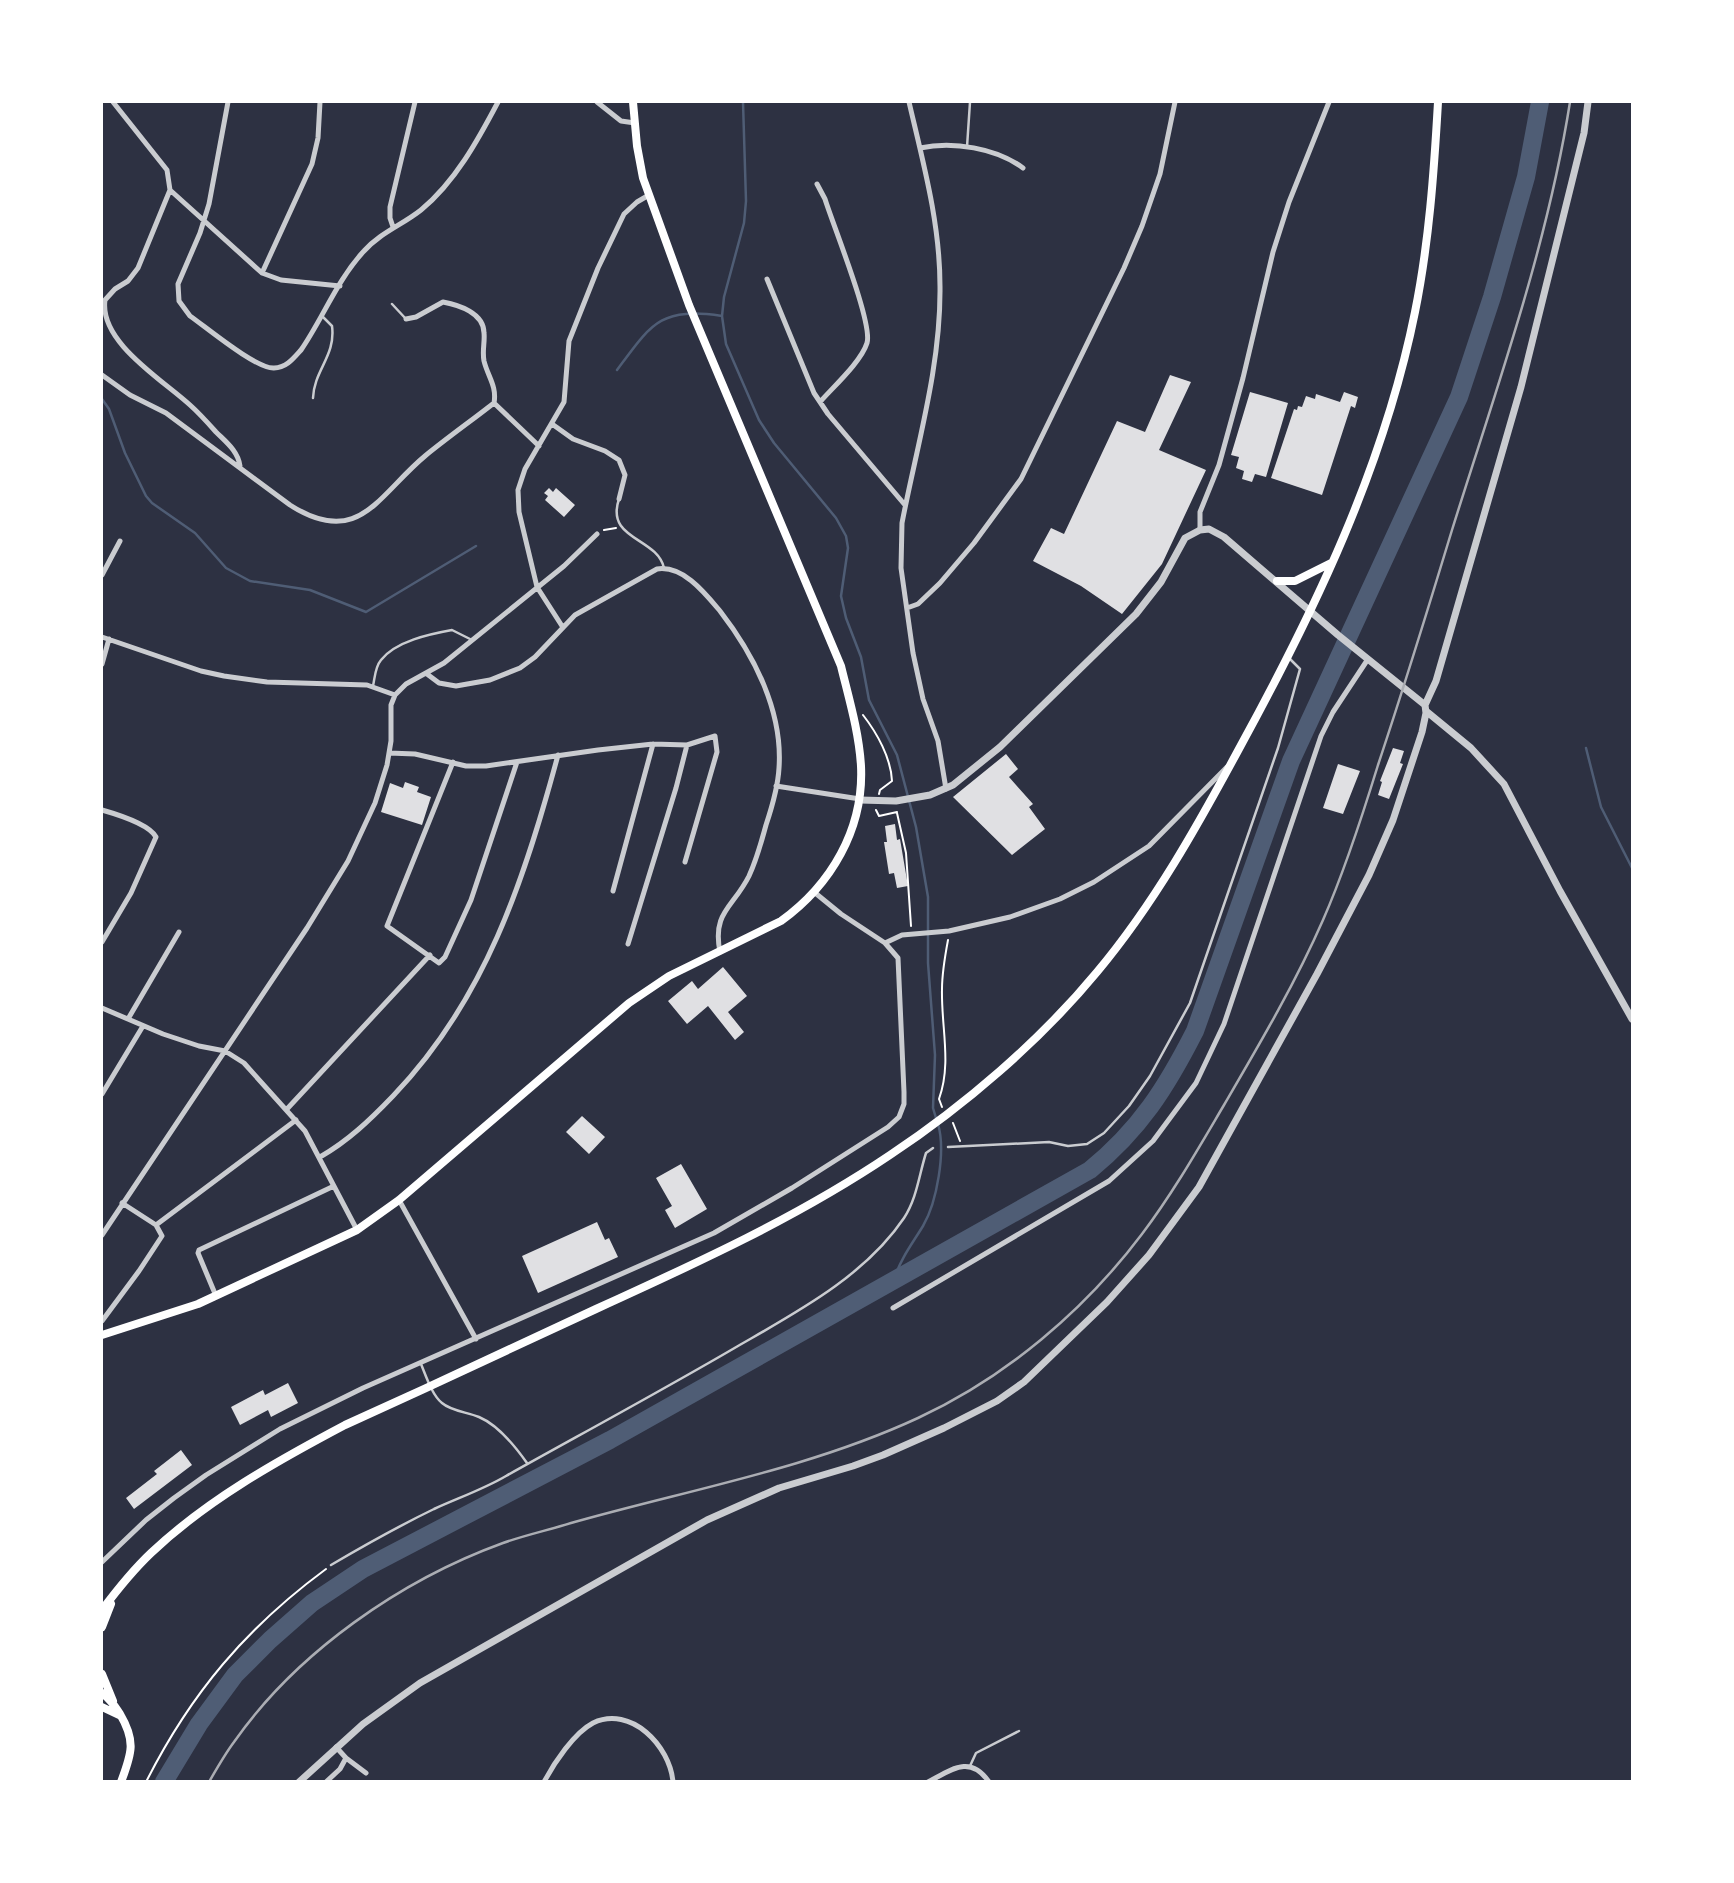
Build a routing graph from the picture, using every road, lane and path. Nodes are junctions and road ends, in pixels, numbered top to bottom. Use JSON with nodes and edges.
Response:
{"nodes":[{"id":1,"x":113,"y":102,"type":"edge"},
{"id":2,"x":228,"y":102,"type":"edge"},
{"id":3,"x":320,"y":102,"type":"edge"},
{"id":4,"x":415,"y":102,"type":"edge"},
{"id":5,"x":498,"y":102,"type":"edge"},
{"id":6,"x":597,"y":102,"type":"edge"},
{"id":7,"x":633,"y":102,"type":"edge"},
{"id":8,"x":909,"y":102,"type":"edge"},
{"id":9,"x":970,"y":102,"type":"edge"},
{"id":10,"x":1175,"y":102,"type":"edge"},
{"id":11,"x":1329,"y":102,"type":"edge"},
{"id":12,"x":1438,"y":102,"type":"edge"},
{"id":13,"x":1588,"y":102,"type":"edge"},
{"id":14,"x":635,"y":123,"type":"junction"},
{"id":15,"x":920,"y":148,"type":"junction"},
{"id":16,"x":967,"y":148,"type":"junction"},
{"id":17,"x":1023,"y":167,"type":"dead end"},
{"id":18,"x":817,"y":184,"type":"dead end"},
{"id":19,"x":170,"y":190,"type":"junction"},
{"id":20,"x":649,"y":195,"type":"junction"},
{"id":21,"x":205,"y":220,"type":"junction"},
{"id":22,"x":393,"y":228,"type":"junction"},
{"id":23,"x":262,"y":273,"type":"junction"},
{"id":24,"x":767,"y":279,"type":"dead end"},
{"id":25,"x":340,"y":286,"type":"junction"},
{"id":26,"x":392,"y":304,"type":"dead end"},
{"id":27,"x":322,"y":316,"type":"junction"},
{"id":28,"x":406,"y":319,"type":"joint"},
{"id":29,"x":102,"y":375,"type":"edge"},
{"id":30,"x":313,"y":398,"type":"dead end"},
{"id":31,"x":820,"y":402,"type":"junction"},
{"id":32,"x":494,"y":403,"type":"junction"},
{"id":33,"x":552,"y":424,"type":"junction"},
{"id":34,"x":540,"y":446,"type":"junction"},
{"id":35,"x":240,"y":466,"type":"junction"},
{"id":36,"x":619,"y":499,"type":"joint"},
{"id":37,"x":905,"y":505,"type":"junction"},
{"id":38,"x":619,"y":526,"type":"junction"},
{"id":39,"x":1200,"y":530,"type":"junction"},
{"id":40,"x":597,"y":534,"type":"joint"},
{"id":41,"x":120,"y":541,"type":"dead end"},
{"id":42,"x":1331,"y":563,"type":"junction"},
{"id":43,"x":664,"y":568,"type":"junction"},
{"id":44,"x":102,"y":574,"type":"edge"},
{"id":45,"x":1277,"y":581,"type":"junction"},
{"id":46,"x":537,"y":587,"type":"junction"},
{"id":47,"x":907,"y":608,"type":"junction"},
{"id":48,"x":1311,"y":610,"type":"junction"},
{"id":49,"x":562,"y":626,"type":"junction"},
{"id":50,"x":102,"y":636,"type":"edge"},
{"id":51,"x":108,"y":639,"type":"junction"},
{"id":52,"x":472,"y":640,"type":"junction"},
{"id":53,"x":1288,"y":656,"type":"junction"},
{"id":54,"x":1368,"y":659,"type":"junction"},
{"id":55,"x":102,"y":664,"type":"edge"},
{"id":56,"x":427,"y":674,"type":"junction"},
{"id":57,"x":373,"y":686,"type":"junction"},
{"id":58,"x":395,"y":695,"type":"junction"},
{"id":59,"x":1425,"y":708,"type":"junction"},
{"id":60,"x":653,"y":744,"type":"junction"},
{"id":61,"x":687,"y":745,"type":"junction"},
{"id":62,"x":389,"y":753,"type":"junction"},
{"id":63,"x":558,"y":755,"type":"junction"},
{"id":64,"x":1233,"y":760,"type":"junction"},
{"id":65,"x":453,"y":762,"type":"junction"},
{"id":66,"x":517,"y":762,"type":"junction"},
{"id":67,"x":892,"y":781,"type":"dead end"},
{"id":68,"x":776,"y":786,"type":"junction"},
{"id":69,"x":946,"y":789,"type":"junction"},
{"id":70,"x":860,"y":800,"type":"junction"},
{"id":71,"x":877,"y":801,"type":"junction"},
{"id":72,"x":102,"y":810,"type":"edge"},
{"id":73,"x":685,"y":862,"type":"dead end"},
{"id":74,"x":613,"y":891,"type":"dead end"},
{"id":75,"x":814,"y":892,"type":"junction"},
{"id":76,"x":178,"y":932,"type":"dead end"},
{"id":77,"x":945,"y":932,"type":"junction"},
{"id":78,"x":912,"y":934,"type":"junction"},
{"id":79,"x":102,"y":942,"type":"edge"},
{"id":80,"x":885,"y":943,"type":"junction"},
{"id":81,"x":628,"y":944,"type":"dead end"},
{"id":82,"x":720,"y":952,"type":"junction"},
{"id":83,"x":430,"y":955,"type":"junction"},
{"id":84,"x":102,"y":1008,"type":"edge"},
{"id":85,"x":128,"y":1019,"type":"junction"},
{"id":86,"x":1633,"y":1019,"type":"edge"},
{"id":87,"x":143,"y":1026,"type":"junction"},
{"id":88,"x":225,"y":1051,"type":"junction"},
{"id":89,"x":102,"y":1094,"type":"edge"},
{"id":90,"x":287,"y":1109,"type":"junction"},
{"id":91,"x":944,"y":1110,"type":"dead end"},
{"id":92,"x":949,"y":1118,"type":"dead end"},
{"id":93,"x":296,"y":1120,"type":"junction"},
{"id":94,"x":961,"y":1145,"type":"junction"},
{"id":95,"x":948,"y":1147,"type":"dead end"},
{"id":96,"x":933,"y":1149,"type":"dead end"},
{"id":97,"x":320,"y":1157,"type":"junction"},
{"id":98,"x":334,"y":1186,"type":"junction"},
{"id":99,"x":399,"y":1200,"type":"junction"},
{"id":100,"x":122,"y":1203,"type":"junction"},
{"id":101,"x":156,"y":1225,"type":"junction"},
{"id":102,"x":357,"y":1230,"type":"junction"},
{"id":103,"x":102,"y":1235,"type":"edge"},
{"id":104,"x":216,"y":1296,"type":"junction"},
{"id":105,"x":893,"y":1308,"type":"dead end"},
{"id":106,"x":102,"y":1321,"type":"edge"},
{"id":107,"x":102,"y":1335,"type":"edge"},
{"id":108,"x":476,"y":1339,"type":"junction"},
{"id":109,"x":421,"y":1364,"type":"junction"},
{"id":110,"x":527,"y":1463,"type":"junction"},
{"id":111,"x":102,"y":1562,"type":"edge"},
{"id":112,"x":331,"y":1565,"type":"joint"},
{"id":113,"x":117,"y":1591,"type":"junction"},
{"id":114,"x":102,"y":1610,"type":"edge"},
{"id":115,"x":102,"y":1627,"type":"edge"},
{"id":116,"x":102,"y":1674,"type":"edge"},
{"id":117,"x":102,"y":1693,"type":"edge"},
{"id":118,"x":107,"y":1709,"type":"edge"},
{"id":119,"x":1019,"y":1731,"type":"dead end"},
{"id":120,"x":336,"y":1747,"type":"junction"},
{"id":121,"x":346,"y":1758,"type":"junction"},
{"id":122,"x":970,"y":1766,"type":"junction"},
{"id":123,"x":366,"y":1773,"type":"dead end"},
{"id":124,"x":121,"y":1782,"type":"edge"},
{"id":125,"x":146,"y":1782,"type":"edge"},
{"id":126,"x":299,"y":1782,"type":"edge"},
{"id":127,"x":326,"y":1782,"type":"edge"},
{"id":128,"x":544,"y":1782,"type":"edge"},
{"id":129,"x":673,"y":1782,"type":"edge"},
{"id":130,"x":928,"y":1782,"type":"edge"},
{"id":131,"x":989,"y":1782,"type":"edge"}],
"edges":[{"from":1,"to":19,"type":"street"},
{"from":2,"to":21,"type":"street"},
{"from":3,"to":23,"type":"street"},
{"from":4,"to":22,"type":"street"},
{"from":5,"to":22,"type":"street"},
{"from":6,"to":14,"type":"street"},
{"from":7,"to":14,"type":"main road"},
{"from":8,"to":15,"type":"street"},
{"from":9,"to":16,"type":"lane"},
{"from":10,"to":47,"type":"street"},
{"from":11,"to":39,"type":"street"},
{"from":12,"to":42,"type":"main road"},
{"from":13,"to":59,"type":"street"},
{"from":14,"to":20,"type":"main road"},
{"from":15,"to":16,"type":"street"},
{"from":15,"to":37,"type":"street"},
{"from":16,"to":17,"type":"street"},
{"from":18,"to":31,"type":"street"},
{"from":19,"to":21,"type":"street"},
{"from":19,"to":35,"type":"street"},
{"from":20,"to":33,"type":"street"},
{"from":20,"to":70,"type":"main road"},
{"from":21,"to":23,"type":"street"},
{"from":21,"to":27,"type":"street"},
{"from":22,"to":25,"type":"street"},
{"from":23,"to":25,"type":"street"},
{"from":24,"to":31,"type":"street"},
{"from":25,"to":27,"type":"street"},
{"from":26,"to":28,"type":"lane"},
{"from":27,"to":30,"type":"lane"},
{"from":28,"to":32,"type":"street"},
{"from":29,"to":35,"type":"street"},
{"from":31,"to":37,"type":"street"},
{"from":32,"to":34,"type":"street"},
{"from":32,"to":35,"type":"street"},
{"from":33,"to":34,"type":"street"},
{"from":33,"to":36,"type":"street"},
{"from":34,"to":46,"type":"street"},
{"from":36,"to":38,"type":"lane"},
{"from":37,"to":47,"type":"street"},
{"from":38,"to":40,"type":"path"},
{"from":38,"to":43,"type":"lane"},
{"from":39,"to":45,"type":"street"},
{"from":39,"to":69,"type":"street"},
{"from":40,"to":46,"type":"street"},
{"from":41,"to":44,"type":"street"},
{"from":42,"to":45,"type":"main road"},
{"from":42,"to":48,"type":"main road"},
{"from":43,"to":49,"type":"street"},
{"from":43,"to":68,"type":"street"},
{"from":45,"to":48,"type":"street"},
{"from":46,"to":49,"type":"street"},
{"from":46,"to":52,"type":"street"},
{"from":47,"to":69,"type":"street"},
{"from":48,"to":53,"type":"main road"},
{"from":48,"to":54,"type":"street"},
{"from":49,"to":56,"type":"street"},
{"from":50,"to":51,"type":"street"},
{"from":51,"to":55,"type":"street"},
{"from":51,"to":57,"type":"street"},
{"from":52,"to":56,"type":"street"},
{"from":52,"to":57,"type":"lane"},
{"from":53,"to":64,"type":"main road"},
{"from":53,"to":94,"type":"lane"},
{"from":54,"to":59,"type":"street"},
{"from":54,"to":105,"type":"street"},
{"from":56,"to":58,"type":"street"},
{"from":57,"to":58,"type":"street"},
{"from":58,"to":62,"type":"street"},
{"from":59,"to":86,"type":"street"},
{"from":59,"to":120,"type":"street"},
{"from":60,"to":61,"type":"street"},
{"from":60,"to":63,"type":"street"},
{"from":60,"to":74,"type":"street"},
{"from":61,"to":73,"type":"street"},
{"from":61,"to":81,"type":"street"},
{"from":62,"to":65,"type":"street"},
{"from":62,"to":88,"type":"street"},
{"from":63,"to":66,"type":"street"},
{"from":63,"to":97,"type":"street"},
{"from":64,"to":77,"type":"street"},
{"from":64,"to":113,"type":"main road"},
{"from":65,"to":66,"type":"street"},
{"from":65,"to":83,"type":"street"},
{"from":66,"to":83,"type":"street"},
{"from":67,"to":71,"type":"path"},
{"from":68,"to":70,"type":"street"},
{"from":68,"to":82,"type":"street"},
{"from":69,"to":71,"type":"street"},
{"from":70,"to":71,"type":"street"},
{"from":70,"to":75,"type":"main road"},
{"from":71,"to":78,"type":"path"},
{"from":72,"to":79,"type":"street"},
{"from":75,"to":80,"type":"street"},
{"from":75,"to":82,"type":"main road"},
{"from":76,"to":85,"type":"street"},
{"from":77,"to":78,"type":"street"},
{"from":77,"to":91,"type":"path"},
{"from":78,"to":80,"type":"street"},
{"from":80,"to":108,"type":"street"},
{"from":82,"to":99,"type":"main road"},
{"from":83,"to":90,"type":"street"},
{"from":84,"to":85,"type":"street"},
{"from":85,"to":87,"type":"street"},
{"from":87,"to":88,"type":"street"},
{"from":87,"to":89,"type":"street"},
{"from":88,"to":90,"type":"street"},
{"from":88,"to":100,"type":"street"},
{"from":90,"to":93,"type":"street"},
{"from":92,"to":94,"type":"path"},
{"from":93,"to":97,"type":"street"},
{"from":93,"to":101,"type":"street"},
{"from":94,"to":95,"type":"lane"},
{"from":96,"to":110,"type":"lane"},
{"from":97,"to":98,"type":"street"},
{"from":98,"to":102,"type":"street"},
{"from":98,"to":104,"type":"street"},
{"from":99,"to":102,"type":"main road"},
{"from":99,"to":108,"type":"street"},
{"from":100,"to":101,"type":"street"},
{"from":100,"to":103,"type":"street"},
{"from":101,"to":106,"type":"street"},
{"from":102,"to":104,"type":"main road"},
{"from":104,"to":107,"type":"main road"},
{"from":108,"to":109,"type":"street"},
{"from":109,"to":110,"type":"lane"},
{"from":109,"to":111,"type":"street"},
{"from":110,"to":112,"type":"lane"},
{"from":112,"to":125,"type":"path"},
{"from":113,"to":114,"type":"main road"},
{"from":113,"to":115,"type":"main road"},
{"from":116,"to":118,"type":"main road"},
{"from":117,"to":118,"type":"main road"},
{"from":118,"to":124,"type":"main road"},
{"from":119,"to":122,"type":"lane"},
{"from":120,"to":121,"type":"street"},
{"from":120,"to":126,"type":"street"},
{"from":121,"to":123,"type":"street"},
{"from":121,"to":127,"type":"street"},
{"from":122,"to":130,"type":"street"},
{"from":122,"to":131,"type":"street"},
{"from":128,"to":129,"type":"street"}]}
